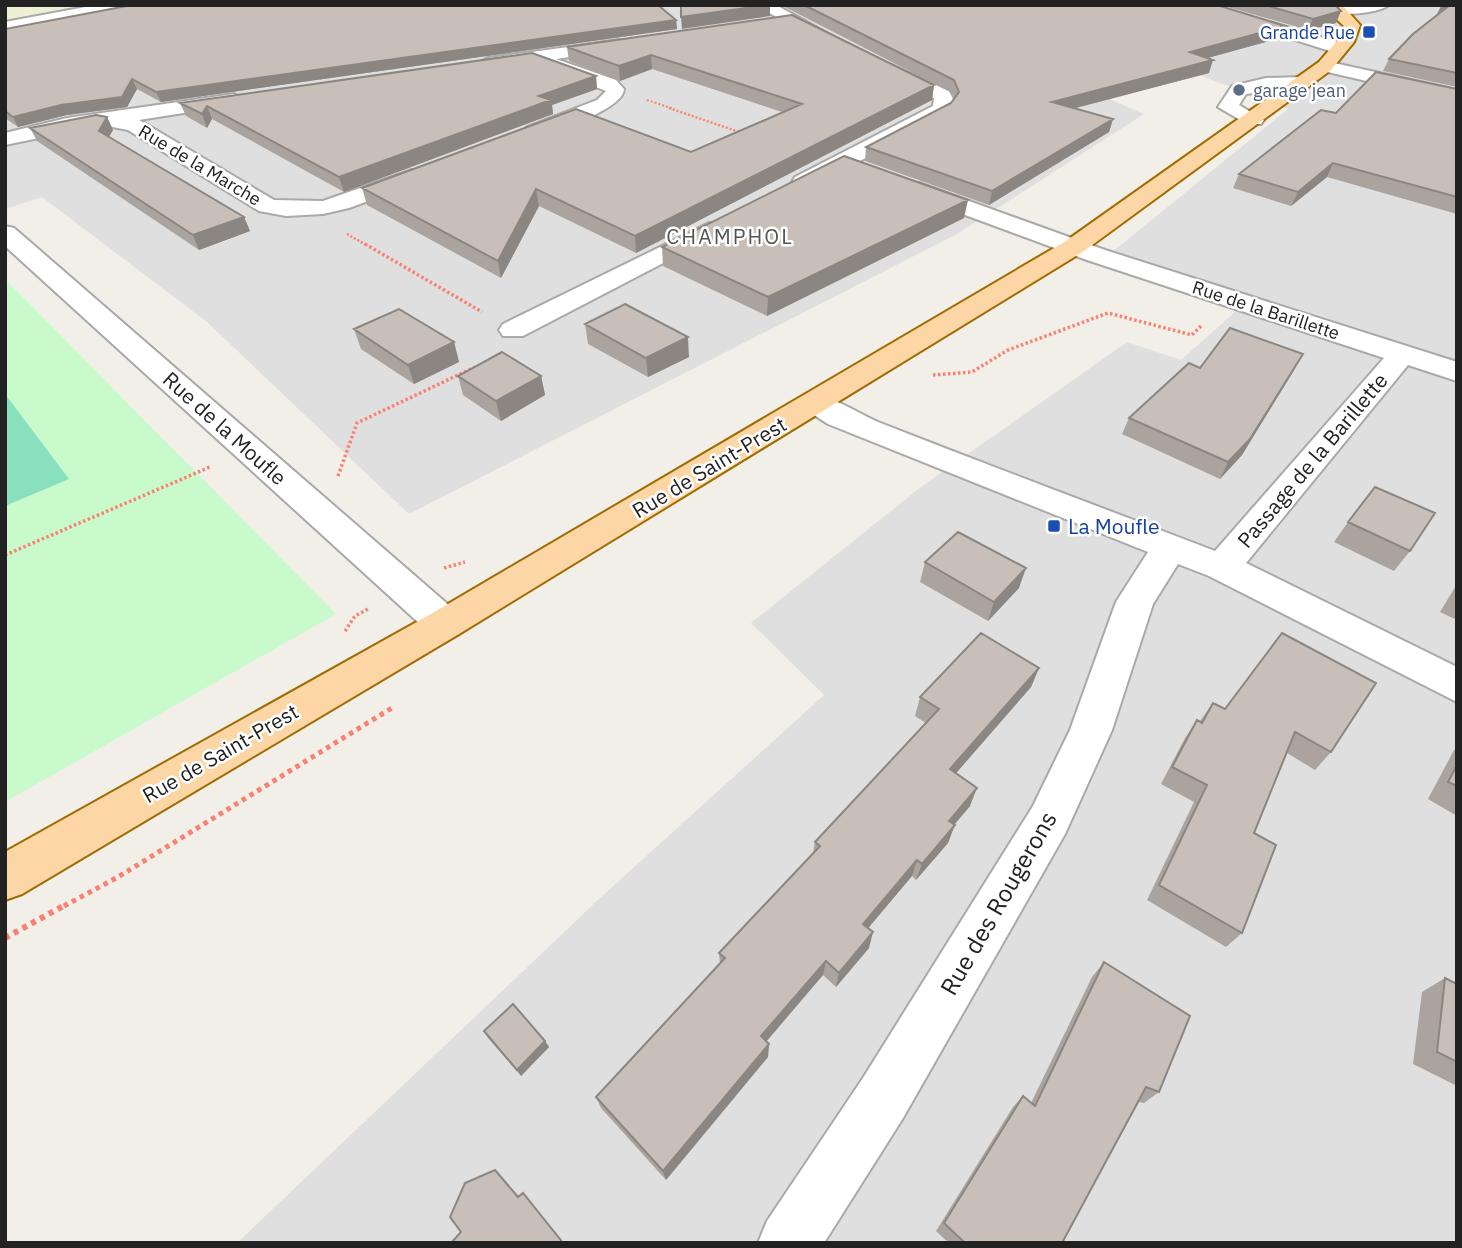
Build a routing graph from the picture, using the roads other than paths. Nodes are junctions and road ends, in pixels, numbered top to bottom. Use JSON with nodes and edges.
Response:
{"nodes":[{"id":1,"x":123,"y":5,"type":"edge"},
{"id":2,"x":763,"y":5,"type":"edge"},
{"id":3,"x":1193,"y":5,"type":"edge"},
{"id":4,"x":1381,"y":5,"type":"edge"},
{"id":5,"x":1333,"y":7,"type":"edge"},
{"id":6,"x":794,"y":21,"type":"junction"},
{"id":7,"x":765,"y":24,"type":"edge"},
{"id":8,"x":5,"y":27,"type":"edge"},
{"id":9,"x":643,"y":42,"type":"edge"},
{"id":10,"x":1339,"y":48,"type":"junction"},
{"id":11,"x":533,"y":57,"type":"junction"},
{"id":12,"x":466,"y":66,"type":"edge"},
{"id":13,"x":1325,"y":66,"type":"junction"},
{"id":14,"x":1302,"y":83,"type":"junction"},
{"id":15,"x":1457,"y":96,"type":"edge"},
{"id":16,"x":250,"y":98,"type":"edge"},
{"id":17,"x":1254,"y":120,"type":"junction"},
{"id":18,"x":88,"y":121,"type":"junction"},
{"id":19,"x":514,"y":138,"type":"edge"},
{"id":20,"x":5,"y":139,"type":"edge"},
{"id":21,"x":436,"y":168,"type":"edge"},
{"id":22,"x":894,"y":186,"type":"edge"},
{"id":23,"x":780,"y":193,"type":"edge"},
{"id":24,"x":732,"y":218,"type":"edge"},
{"id":25,"x":5,"y":233,"type":"edge"},
{"id":26,"x":1075,"y":247,"type":"junction"},
{"id":27,"x":513,"y":330,"type":"road end"},
{"id":28,"x":1402,"y":354,"type":"junction"},
{"id":29,"x":1457,"y":372,"type":"edge"},
{"id":30,"x":816,"y":403,"type":"junction"},
{"id":31,"x":1171,"y":545,"type":"junction"},
{"id":32,"x":1223,"y":567,"type":"junction"},
{"id":33,"x":445,"y":624,"type":"junction"},
{"id":34,"x":1457,"y":686,"type":"edge"},
{"id":35,"x":5,"y":877,"type":"edge"},
{"id":36,"x":789,"y":1243,"type":"edge"}],
"edges":[{"from":1,"to":8,"type":"street"},
{"from":2,"to":6,"type":"street"},
{"from":3,"to":10,"type":"street"},
{"from":4,"to":5,"type":"street"},
{"from":5,"to":10,"type":"main road","name":"Rue de Saint-Prest"},
{"from":6,"to":7,"type":"street"},
{"from":6,"to":23,"type":"street"},
{"from":9,"to":11,"type":"street"},
{"from":10,"to":13,"type":"main road","name":"Rue de Saint-Prest"},
{"from":11,"to":12,"type":"street"},
{"from":11,"to":19,"type":"street"},
{"from":13,"to":14,"type":"main road","name":"Rue de Saint-Prest"},
{"from":13,"to":15,"type":"street"},
{"from":14,"to":17,"type":"main road","name":"Rue de Saint-Prest"},
{"from":14,"to":17,"type":"street"},
{"from":16,"to":18,"type":"street"},
{"from":17,"to":26,"type":"main road","name":"Rue de Saint-Prest"},
{"from":18,"to":20,"type":"street"},
{"from":18,"to":21,"type":"street","name":"Rue de la Marche"},
{"from":22,"to":26,"type":"street"},
{"from":24,"to":27,"type":"street"},
{"from":25,"to":33,"type":"street","name":"Rue de la Moufle"},
{"from":26,"to":28,"type":"street","name":"Rue de la Barillette"},
{"from":26,"to":30,"type":"main road","name":"Rue de Saint-Prest"},
{"from":28,"to":29,"type":"street","name":"Rue de la Barillette"},
{"from":28,"to":32,"type":"street","name":"Passage de la Barillette"},
{"from":30,"to":31,"type":"street"},
{"from":30,"to":33,"type":"main road","name":"Rue de Saint-Prest"},
{"from":31,"to":32,"type":"street"},
{"from":31,"to":36,"type":"street","name":"Rue des Rougerons"},
{"from":32,"to":34,"type":"street"},
{"from":33,"to":35,"type":"main road","name":"Rue de Saint-Prest"}]}
